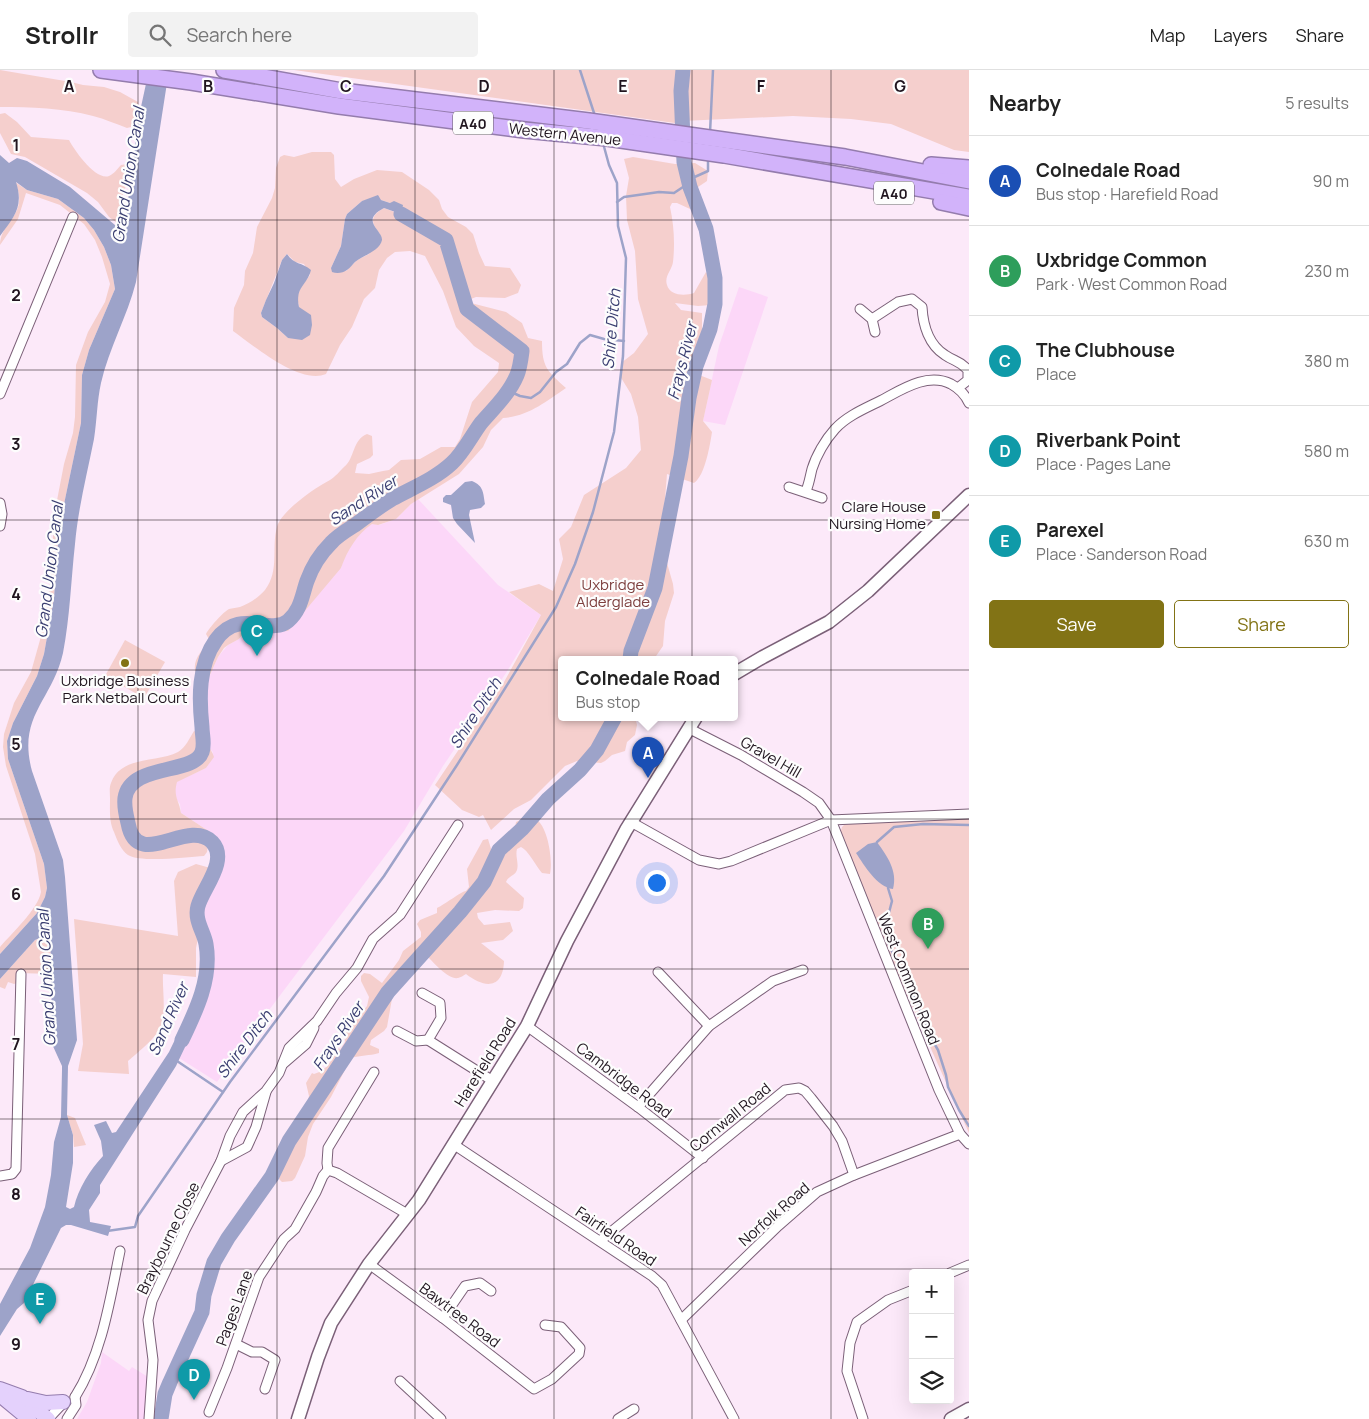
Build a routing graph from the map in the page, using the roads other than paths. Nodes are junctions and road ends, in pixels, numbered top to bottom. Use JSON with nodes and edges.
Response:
{"nodes":[{"id":1,"x":101,"y":70,"type":"edge"},
{"id":2,"x":224,"y":70,"type":"edge"},
{"id":3,"x":341,"y":98,"type":"junction"},
{"id":4,"x":845,"y":157,"type":"junction"},
{"id":5,"x":969,"y":168,"type":"edge"},
{"id":6,"x":818,"y":174,"type":"junction"},
{"id":7,"x":969,"y":180,"type":"edge"},
{"id":8,"x":969,"y":197,"type":"edge"},
{"id":9,"x":969,"y":208,"type":"edge"},
{"id":10,"x":73,"y":217,"type":"dead end"},
{"id":11,"x":860,"y":309,"type":"dead end"},
{"id":12,"x":872,"y":319,"type":"junction"},
{"id":13,"x":874,"y":332,"type":"dead end"},
{"id":14,"x":958,"y":388,"type":"junction"},
{"id":15,"x":0,"y":394,"type":"edge"},
{"id":16,"x":969,"y":403,"type":"edge"},
{"id":17,"x":789,"y":487,"type":"dead end"},
{"id":18,"x":806,"y":491,"type":"junction"},
{"id":19,"x":969,"y":495,"type":"edge"},
{"id":20,"x":822,"y":498,"type":"dead end"},
{"id":21,"x":0,"y":503,"type":"edge"},
{"id":22,"x":0,"y":526,"type":"edge"},
{"id":23,"x":738,"y":672,"type":"edge"},
{"id":24,"x":693,"y":721,"type":"edge"},
{"id":25,"x":688,"y":728,"type":"junction"},
{"id":26,"x":969,"y":814,"type":"edge"},
{"id":27,"x":831,"y":820,"type":"junction"},
{"id":28,"x":631,"y":822,"type":"junction"},
{"id":29,"x":458,"y":825,"type":"dead end"},
{"id":30,"x":803,"y":970,"type":"dead end"},
{"id":31,"x":658,"y":972,"type":"dead end"},
{"id":32,"x":21,"y":974,"type":"dead end"},
{"id":33,"x":422,"y":993,"type":"dead end"},
{"id":34,"x":527,"y":1026,"type":"junction"},
{"id":35,"x":709,"y":1026,"type":"junction"},
{"id":36,"x":397,"y":1031,"type":"dead end"},
{"id":37,"x":428,"y":1040,"type":"junction"},
{"id":38,"x":374,"y":1072,"type":"dead end"},
{"id":39,"x":493,"y":1081,"type":"junction"},
{"id":40,"x":266,"y":1091,"type":"junction"},
{"id":41,"x":638,"y":1106,"type":"junction"},
{"id":42,"x":960,"y":1134,"type":"junction"},
{"id":43,"x":452,"y":1144,"type":"junction"},
{"id":44,"x":969,"y":1144,"type":"edge"},
{"id":45,"x":703,"y":1158,"type":"junction"},
{"id":46,"x":221,"y":1161,"type":"junction"},
{"id":47,"x":328,"y":1170,"type":"junction"},
{"id":48,"x":854,"y":1175,"type":"junction"},
{"id":49,"x":0,"y":1176,"type":"edge"},
{"id":50,"x":409,"y":1215,"type":"junction"},
{"id":51,"x":600,"y":1241,"type":"junction"},
{"id":52,"x":120,"y":1251,"type":"dead end"},
{"id":53,"x":369,"y":1264,"type":"junction"},
{"id":54,"x":969,"y":1265,"type":"edge"},
{"id":55,"x":954,"y":1271,"type":"edge"},
{"id":56,"x":491,"y":1291,"type":"dead end"},
{"id":57,"x":909,"y":1292,"type":"edge"},
{"id":58,"x":443,"y":1318,"type":"junction"},
{"id":59,"x":681,"y":1320,"type":"junction"},
{"id":60,"x":545,"y":1325,"type":"dead end"},
{"id":61,"x":236,"y":1344,"type":"junction"},
{"id":62,"x":400,"y":1381,"type":"dead end"},
{"id":63,"x":265,"y":1388,"type":"dead end"},
{"id":64,"x":0,"y":1389,"type":"edge"},
{"id":65,"x":0,"y":1395,"type":"edge"},
{"id":66,"x":22,"y":1397,"type":"junction"},
{"id":67,"x":69,"y":1400,"type":"junction"},
{"id":68,"x":634,"y":1409,"type":"dead end"},
{"id":69,"x":969,"y":1409,"type":"edge"},
{"id":70,"x":209,"y":1412,"type":"dead end"},
{"id":71,"x":30,"y":1419,"type":"edge"},
{"id":72,"x":48,"y":1419,"type":"edge"},
{"id":73,"x":67,"y":1419,"type":"edge"},
{"id":74,"x":149,"y":1419,"type":"edge"},
{"id":75,"x":298,"y":1419,"type":"edge"},
{"id":76,"x":441,"y":1419,"type":"edge"},
{"id":77,"x":618,"y":1419,"type":"edge"},
{"id":78,"x":734,"y":1419,"type":"edge"},
{"id":79,"x":863,"y":1419,"type":"edge"},
{"id":80,"x":951,"y":1419,"type":"edge"}],
"edges":[{"from":1,"to":3,"type":"highway","name":"Western Avenue","number":"A40"},
{"from":2,"to":3,"type":"highway","name":"Western Avenue","number":"A40"},
{"from":3,"to":4,"type":"highway","name":"Western Avenue","number":"A40"},
{"from":3,"to":6,"type":"highway","name":"Western Avenue","number":"A40"},
{"from":4,"to":5,"type":"highway"},
{"from":4,"to":7,"type":"highway","name":"Western Avenue","number":"A40"},
{"from":6,"to":8,"type":"highway","number":"A40"},
{"from":6,"to":9,"type":"highway","number":"A40"},
{"from":10,"to":15,"type":"street"},
{"from":11,"to":12,"type":"street"},
{"from":12,"to":13,"type":"street"},
{"from":12,"to":14,"type":"street"},
{"from":14,"to":16,"type":"street"},
{"from":14,"to":18,"type":"street"},
{"from":17,"to":18,"type":"street"},
{"from":18,"to":20,"type":"street"},
{"from":19,"to":23,"type":"main road"},
{"from":21,"to":22,"type":"street"},
{"from":24,"to":25,"type":"main road","name":"Harefield Road"},
{"from":25,"to":27,"type":"street","name":"Gravel Hill"},
{"from":25,"to":28,"type":"main road","name":"Harefield Road"},
{"from":26,"to":27,"type":"street"},
{"from":27,"to":28,"type":"street"},
{"from":27,"to":42,"type":"street","name":"West Common Road"},
{"from":28,"to":34,"type":"main road","name":"Harefield Road"},
{"from":29,"to":40,"type":"street","name":"Braybourne Close"},
{"from":30,"to":35,"type":"street"},
{"from":31,"to":35,"type":"street"},
{"from":32,"to":49,"type":"street"},
{"from":33,"to":37,"type":"street"},
{"from":34,"to":39,"type":"main road","name":"Harefield Road"},
{"from":34,"to":41,"type":"street","name":"Cambridge Road"},
{"from":35,"to":41,"type":"street"},
{"from":36,"to":37,"type":"street"},
{"from":37,"to":39,"type":"street"},
{"from":38,"to":47,"type":"street"},
{"from":39,"to":43,"type":"main road","name":"Harefield Road"},
{"from":40,"to":46,"type":"street","name":"Braybourne Close"},
{"from":40,"to":46,"type":"street","name":"Braybourne Close"},
{"from":41,"to":45,"type":"street","name":"Cambridge Road"},
{"from":42,"to":44,"type":"street","name":"West Common Road"},
{"from":42,"to":48,"type":"street","name":"Norfolk Road"},
{"from":43,"to":50,"type":"main road","name":"Harefield Road"},
{"from":43,"to":51,"type":"street","name":"Fairfield Road"},
{"from":45,"to":48,"type":"street","name":"Cornwall Road"},
{"from":45,"to":51,"type":"street","name":"Cornwall Road"},
{"from":46,"to":74,"type":"street","name":"Braybourne Close"},
{"from":47,"to":50,"type":"street"},
{"from":47,"to":61,"type":"street","name":"Pages Lane"},
{"from":48,"to":59,"type":"street","name":"Norfolk Road"},
{"from":50,"to":53,"type":"main road","name":"Harefield Road"},
{"from":51,"to":59,"type":"street","name":"Fairfield Road"},
{"from":52,"to":67,"type":"street"},
{"from":53,"to":58,"type":"street","name":"Bawtree Road"},
{"from":53,"to":75,"type":"main road","name":"Harefield Road"},
{"from":54,"to":55,"type":"street"},
{"from":56,"to":58,"type":"street"},
{"from":57,"to":79,"type":"street"},
{"from":58,"to":60,"type":"street","name":"Bawtree Road"},
{"from":59,"to":78,"type":"street","name":"Fairfield Road"},
{"from":61,"to":63,"type":"street"},
{"from":61,"to":70,"type":"street","name":"Pages Lane"},
{"from":62,"to":76,"type":"street"},
{"from":64,"to":66,"type":"main road"},
{"from":65,"to":71,"type":"main road"},
{"from":66,"to":67,"type":"main road"},
{"from":66,"to":72,"type":"main road"},
{"from":67,"to":72,"type":"street"},
{"from":67,"to":73,"type":"street"},
{"from":68,"to":77,"type":"street"},
{"from":69,"to":80,"type":"main road"}]}
